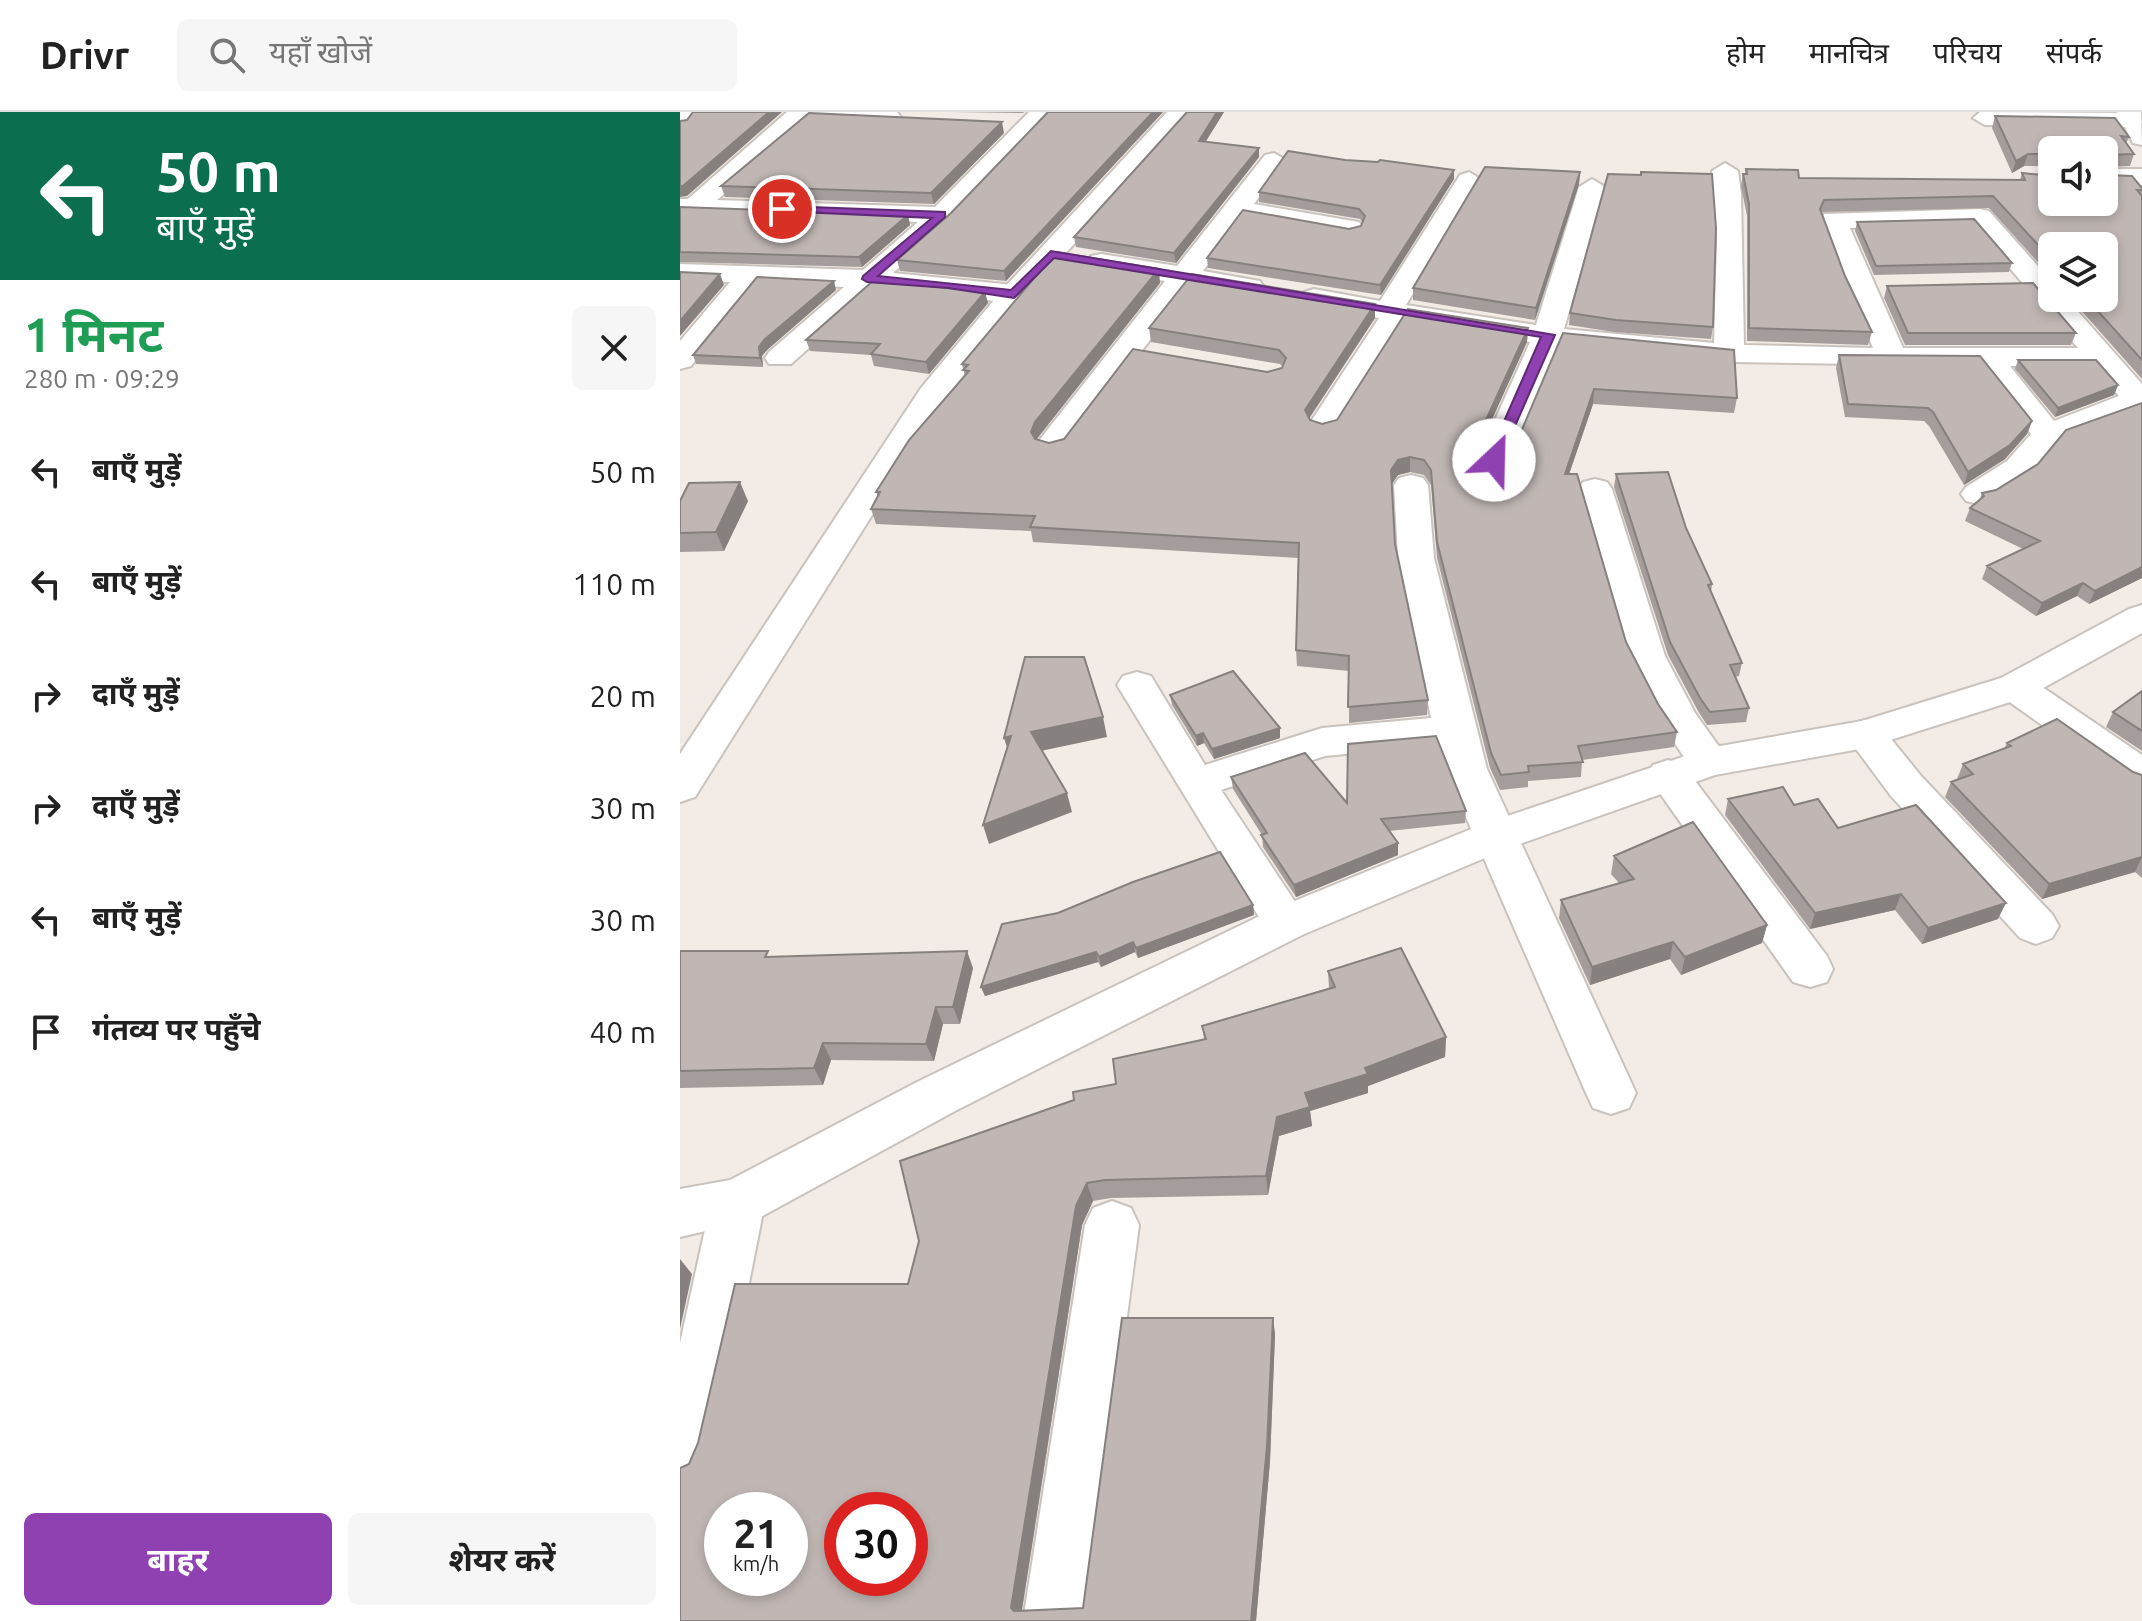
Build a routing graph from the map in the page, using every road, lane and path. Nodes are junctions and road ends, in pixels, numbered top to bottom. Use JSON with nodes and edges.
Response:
{"nodes":[{"id":1,"x":692,"y":112,"type":"edge"},
{"id":2,"x":799,"y":112,"type":"edge"},
{"id":3,"x":806,"y":112,"type":"edge"},
{"id":4,"x":1180,"y":112,"type":"edge"},
{"id":5,"x":911,"y":118,"type":"edge"},
{"id":6,"x":1037,"y":118,"type":"edge"},
{"id":7,"x":1985,"y":118,"type":"dead end"},
{"id":8,"x":680,"y":122,"type":"edge"},
{"id":9,"x":1001,"y":123,"type":"edge"},
{"id":10,"x":2134,"y":124,"type":"edge"},
{"id":11,"x":1274,"y":160,"type":"dead end"},
{"id":12,"x":1725,"y":171,"type":"dead end"},
{"id":13,"x":2118,"y":177,"type":"edge"},
{"id":14,"x":2142,"y":177,"type":"edge"},
{"id":15,"x":1469,"y":180,"type":"dead end"},
{"id":16,"x":1592,"y":187,"type":"dead end"},
{"id":17,"x":687,"y":207,"type":"edge"},
{"id":18,"x":1234,"y":208,"type":"junction"},
{"id":19,"x":942,"y":215,"type":"junction"},
{"id":20,"x":1350,"y":228,"type":"edge"},
{"id":21,"x":1051,"y":254,"type":"junction"},
{"id":22,"x":680,"y":272,"type":"edge"},
{"id":23,"x":752,"y":274,"type":"junction"},
{"id":24,"x":1182,"y":275,"type":"junction"},
{"id":25,"x":867,"y":279,"type":"junction"},
{"id":26,"x":2034,"y":283,"type":"junction"},
{"id":27,"x":2005,"y":284,"type":"edge"},
{"id":28,"x":1888,"y":286,"type":"edge"},
{"id":29,"x":1858,"y":287,"type":"junction"},
{"id":30,"x":1014,"y":294,"type":"junction"},
{"id":31,"x":1393,"y":311,"type":"junction"},
{"id":32,"x":1549,"y":335,"type":"junction"},
{"id":33,"x":1729,"y":352,"type":"junction"},
{"id":34,"x":1986,"y":357,"type":"junction"},
{"id":35,"x":2098,"y":357,"type":"junction"},
{"id":36,"x":780,"y":358,"type":"dead end"},
{"id":37,"x":1892,"y":358,"type":"junction"},
{"id":38,"x":680,"y":360,"type":"edge"},
{"id":39,"x":2140,"y":401,"type":"edge"},
{"id":40,"x":1324,"y":426,"type":"edge"},
{"id":41,"x":2048,"y":434,"type":"junction"},
{"id":42,"x":1053,"y":445,"type":"edge"},
{"id":43,"x":1494,"y":460,"type":"edge"},
{"id":44,"x":1411,"y":485,"type":"dead end"},
{"id":45,"x":1595,"y":489,"type":"dead end"},
{"id":46,"x":1978,"y":494,"type":"dead end"},
{"id":47,"x":2140,"y":621,"type":"edge"},
{"id":48,"x":1137,"y":685,"type":"dead end"},
{"id":49,"x":2015,"y":687,"type":"junction"},
{"id":50,"x":1454,"y":730,"type":"junction"},
{"id":51,"x":1865,"y":734,"type":"junction"},
{"id":52,"x":1709,"y":762,"type":"junction"},
{"id":53,"x":1668,"y":775,"type":"junction"},
{"id":54,"x":2142,"y":775,"type":"edge"},
{"id":55,"x":1195,"y":783,"type":"junction"},
{"id":56,"x":680,"y":787,"type":"edge"},
{"id":57,"x":1496,"y":836,"type":"junction"},
{"id":58,"x":1286,"y":923,"type":"junction"},
{"id":59,"x":2036,"y":926,"type":"dead end"},
{"id":60,"x":1810,"y":969,"type":"dead end"},
{"id":61,"x":1611,"y":1093,"type":"dead end"},
{"id":62,"x":738,"y":1202,"type":"junction"},
{"id":63,"x":680,"y":1213,"type":"edge"},
{"id":64,"x":1112,"y":1225,"type":"dead end"},
{"id":65,"x":680,"y":1457,"type":"edge"},
{"id":66,"x":1055,"y":1621,"type":"edge"}],
"edges":[{"from":1,"to":8,"type":"street"},
{"from":2,"to":3,"type":"street"},
{"from":3,"to":5,"type":"street"},
{"from":3,"to":17,"type":"street"},
{"from":4,"to":21,"type":"street"},
{"from":6,"to":9,"type":"street"},
{"from":6,"to":19,"type":"street"},
{"from":7,"to":10,"type":"street"},
{"from":11,"to":18,"type":"street"},
{"from":12,"to":33,"type":"street"},
{"from":13,"to":14,"type":"street"},
{"from":15,"to":31,"type":"street"},
{"from":16,"to":32,"type":"street"},
{"from":17,"to":19,"type":"street"},
{"from":18,"to":20,"type":"street"},
{"from":18,"to":24,"type":"street"},
{"from":19,"to":25,"type":"street"},
{"from":21,"to":24,"type":"street"},
{"from":21,"to":30,"type":"street"},
{"from":22,"to":23,"type":"street"},
{"from":23,"to":25,"type":"street"},
{"from":23,"to":38,"type":"street"},
{"from":24,"to":31,"type":"street"},
{"from":24,"to":42,"type":"street"},
{"from":25,"to":30,"type":"street"},
{"from":25,"to":36,"type":"street"},
{"from":26,"to":27,"type":"street"},
{"from":26,"to":29,"type":"street"},
{"from":26,"to":35,"type":"street"},
{"from":28,"to":29,"type":"street"},
{"from":29,"to":37,"type":"street"},
{"from":30,"to":56,"type":"street"},
{"from":31,"to":32,"type":"street"},
{"from":31,"to":40,"type":"street"},
{"from":32,"to":33,"type":"street"},
{"from":32,"to":43,"type":"street"},
{"from":33,"to":37,"type":"street"},
{"from":34,"to":35,"type":"street"},
{"from":34,"to":37,"type":"street"},
{"from":34,"to":41,"type":"street"},
{"from":35,"to":39,"type":"street"},
{"from":39,"to":41,"type":"street"},
{"from":41,"to":46,"type":"street"},
{"from":44,"to":50,"type":"street"},
{"from":45,"to":52,"type":"street"},
{"from":47,"to":49,"type":"street"},
{"from":48,"to":55,"type":"street"},
{"from":49,"to":51,"type":"street"},
{"from":49,"to":54,"type":"street"},
{"from":50,"to":55,"type":"street"},
{"from":50,"to":57,"type":"street"},
{"from":51,"to":52,"type":"street"},
{"from":51,"to":59,"type":"street"},
{"from":52,"to":53,"type":"street"},
{"from":53,"to":57,"type":"street"},
{"from":53,"to":60,"type":"street"},
{"from":55,"to":58,"type":"street"},
{"from":57,"to":58,"type":"street"},
{"from":57,"to":61,"type":"street"},
{"from":58,"to":62,"type":"street"},
{"from":62,"to":63,"type":"street"},
{"from":62,"to":65,"type":"street"},
{"from":64,"to":66,"type":"street"}]}
